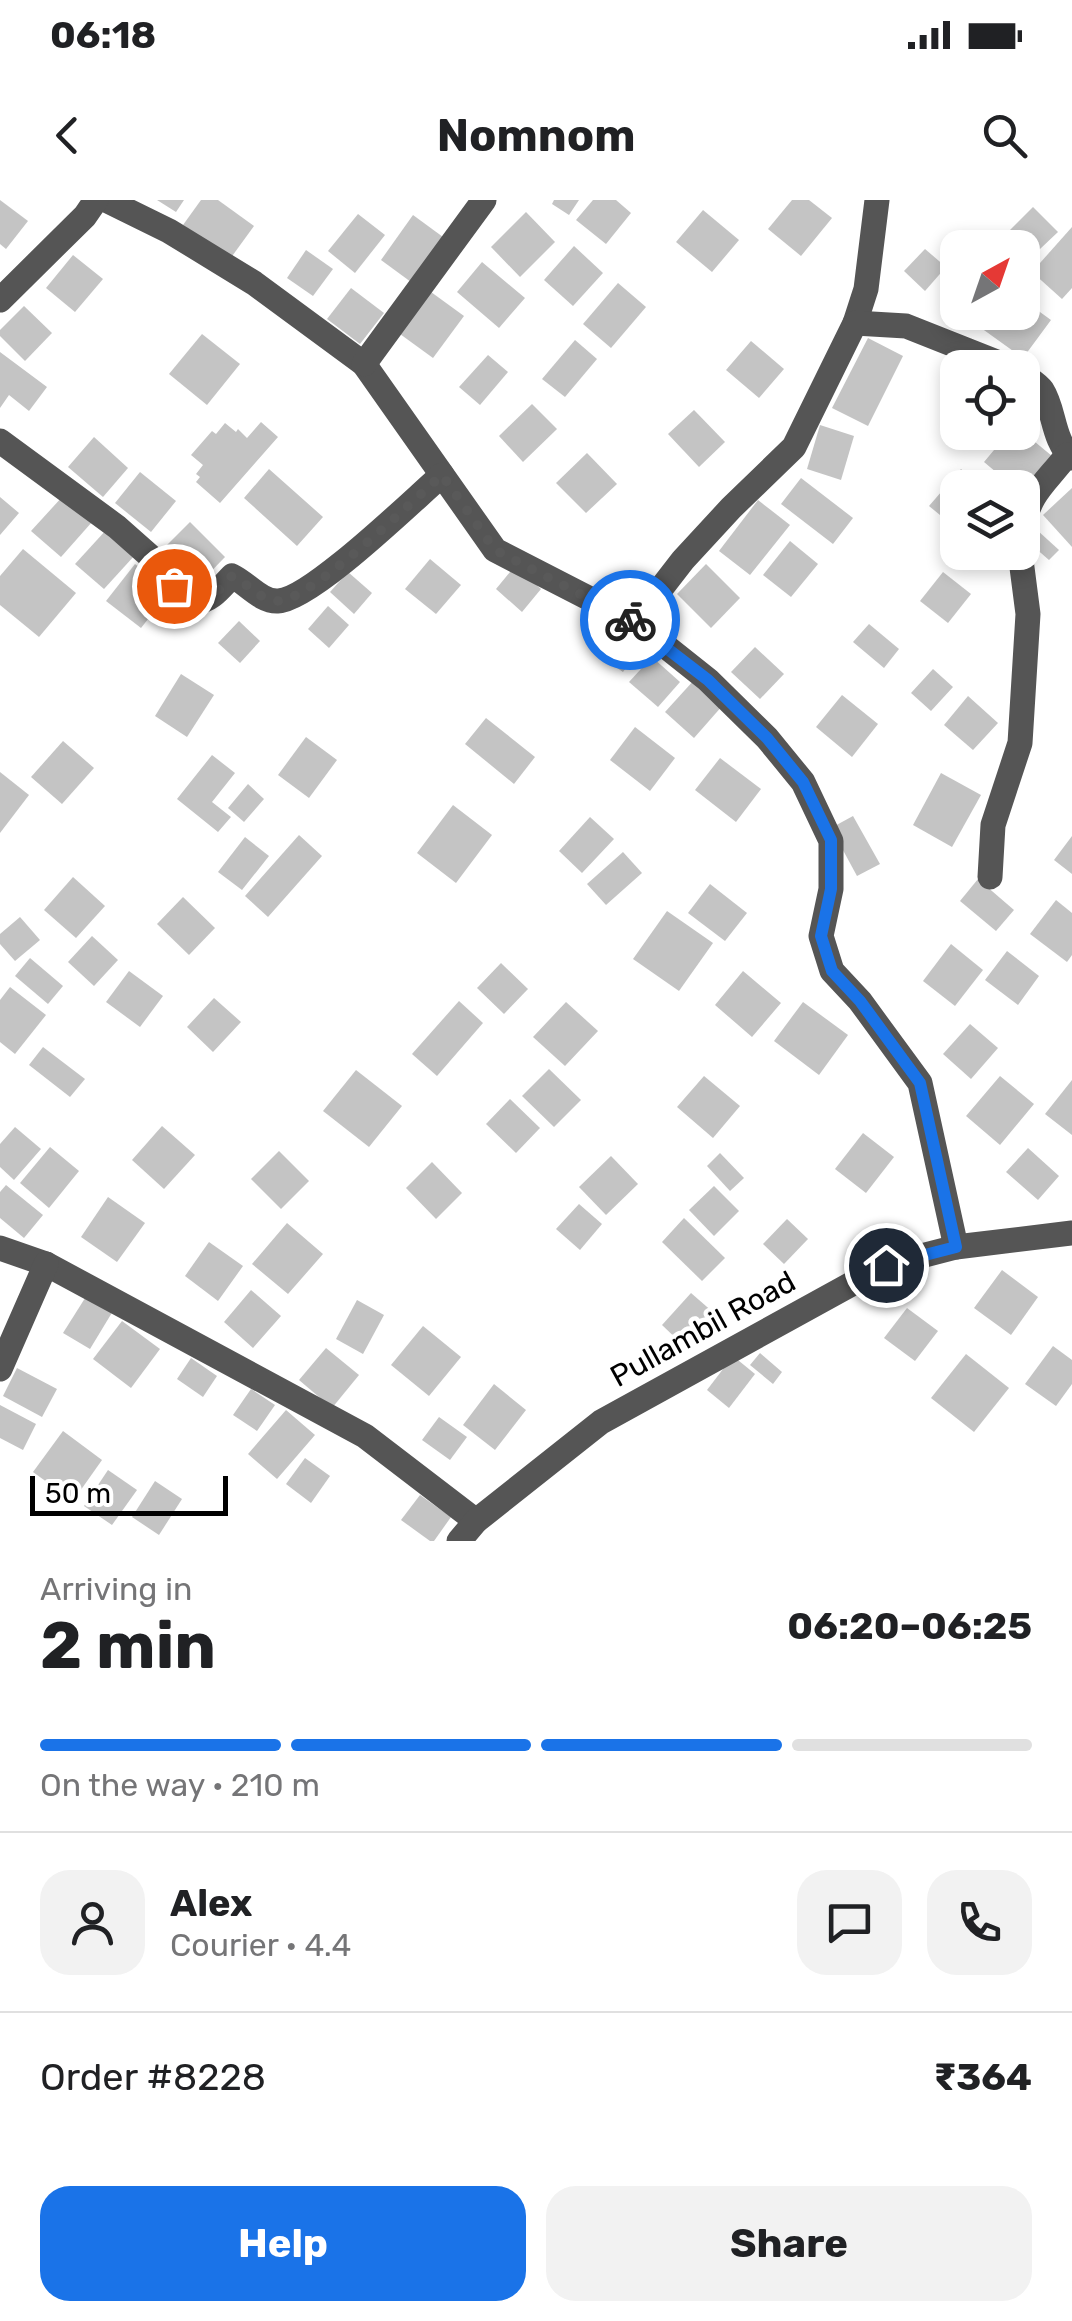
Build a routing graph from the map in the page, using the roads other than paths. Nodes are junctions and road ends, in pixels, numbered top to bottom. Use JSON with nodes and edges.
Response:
{"nodes":[{"id":1,"x":96,"y":200,"type":"edge"},
{"id":2,"x":106,"y":200,"type":"edge"},
{"id":3,"x":484,"y":200,"type":"edge"},
{"id":4,"x":877,"y":200,"type":"edge"},
{"id":5,"x":0,"y":300,"type":"edge"},
{"id":6,"x":855,"y":324,"type":"junction"},
{"id":7,"x":967,"y":350,"type":"edge"},
{"id":8,"x":364,"y":364,"type":"junction"},
{"id":9,"x":1040,"y":387,"type":"edge"},
{"id":10,"x":0,"y":441,"type":"edge"},
{"id":11,"x":1070,"y":456,"type":"edge"},
{"id":12,"x":442,"y":475,"type":"junction"},
{"id":13,"x":1040,"y":487,"type":"edge"},
{"id":14,"x":1022,"y":570,"type":"edge"},
{"id":15,"x":635,"y":622,"type":"junction"},
{"id":16,"x":990,"y":877,"type":"dead end"},
{"id":17,"x":1072,"y":1232,"type":"edge"},
{"id":18,"x":956,"y":1247,"type":"junction"},
{"id":19,"x":0,"y":1248,"type":"edge"},
{"id":20,"x":46,"y":1264,"type":"junction"},
{"id":21,"x":0,"y":1368,"type":"edge"},
{"id":22,"x":467,"y":1531,"type":"edge"}],
"edges":[{"from":1,"to":5,"type":"street"},
{"from":2,"to":8,"type":"street"},
{"from":3,"to":8,"type":"street"},
{"from":4,"to":6,"type":"street"},
{"from":6,"to":7,"type":"street"},
{"from":6,"to":15,"type":"street"},
{"from":8,"to":12,"type":"street"},
{"from":9,"to":11,"type":"street"},
{"from":10,"to":12,"type":"street"},
{"from":11,"to":13,"type":"street"},
{"from":12,"to":15,"type":"street"},
{"from":14,"to":16,"type":"street"},
{"from":15,"to":18,"type":"street"},
{"from":17,"to":18,"type":"street","name":"Pullambil Road"},
{"from":18,"to":22,"type":"street","name":"Pullambil Road"},
{"from":19,"to":20,"type":"street"},
{"from":20,"to":21,"type":"street"},
{"from":20,"to":22,"type":"street"}]}
